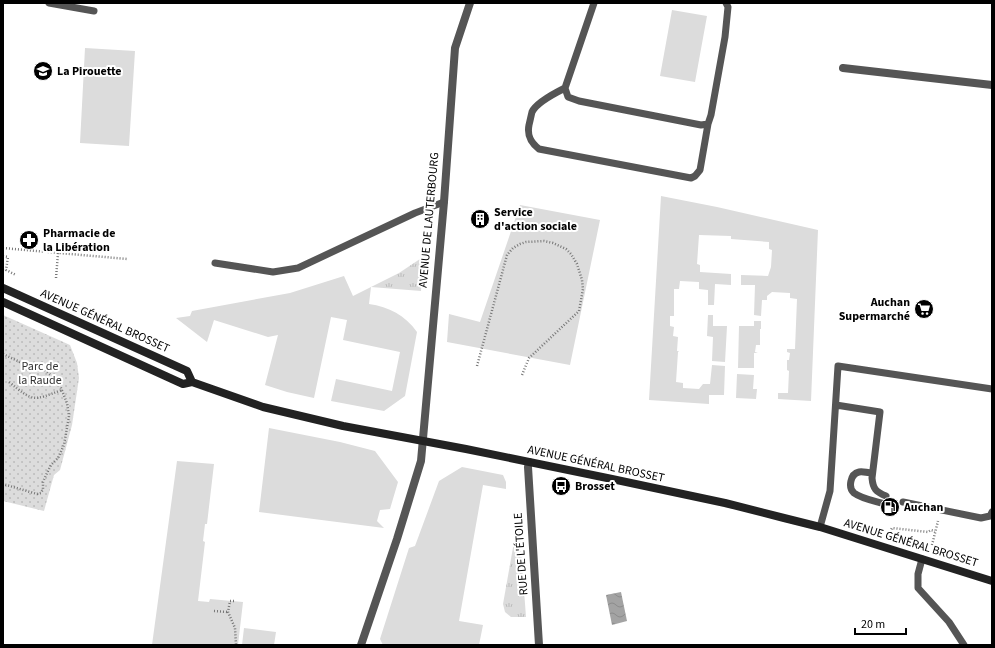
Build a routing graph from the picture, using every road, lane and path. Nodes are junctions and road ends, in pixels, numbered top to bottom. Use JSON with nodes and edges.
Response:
{"nodes":[{"id":1,"x":49,"y":3,"type":"edge"},
{"id":2,"x":470,"y":3,"type":"edge"},
{"id":3,"x":594,"y":3,"type":"edge"},
{"id":4,"x":726,"y":3,"type":"edge"},
{"id":5,"x":94,"y":11,"type":"dead end"},
{"id":6,"x":843,"y":68,"type":"dead end"},
{"id":7,"x":992,"y":85,"type":"edge"},
{"id":8,"x":564,"y":88,"type":"junction"},
{"id":9,"x":708,"y":124,"type":"junction"},
{"id":10,"x":444,"y":202,"type":"junction"},
{"id":11,"x":3,"y":248,"type":"edge"},
{"id":12,"x":58,"y":253,"type":"junction"},
{"id":13,"x":3,"y":256,"type":"edge"},
{"id":14,"x":126,"y":259,"type":"dead end"},
{"id":15,"x":215,"y":263,"type":"dead end"},
{"id":16,"x":16,"y":275,"type":"dead end"},
{"id":17,"x":56,"y":278,"type":"dead end"},
{"id":18,"x":3,"y":288,"type":"edge"},
{"id":19,"x":3,"y":302,"type":"edge"},
{"id":20,"x":3,"y":354,"type":"edge"},
{"id":21,"x":477,"y":366,"type":"dead end"},
{"id":22,"x":522,"y":375,"type":"dead end"},
{"id":23,"x":9,"y":382,"type":"dead end"},
{"id":24,"x":192,"y":382,"type":"junction"},
{"id":25,"x":992,"y":389,"type":"edge"},
{"id":26,"x":62,"y":390,"type":"junction"},
{"id":27,"x":836,"y":405,"type":"junction"},
{"id":28,"x":423,"y":441,"type":"junction"},
{"id":29,"x":528,"y":462,"type":"junction"},
{"id":30,"x":872,"y":476,"type":"junction"},
{"id":31,"x":3,"y":484,"type":"edge"},
{"id":32,"x":886,"y":496,"type":"dead end"},
{"id":33,"x":903,"y":502,"type":"dead end"},
{"id":34,"x":885,"y":504,"type":"dead end"},
{"id":35,"x":992,"y":512,"type":"edge"},
{"id":36,"x":820,"y":527,"type":"junction"},
{"id":37,"x":890,"y":532,"type":"dead end"},
{"id":38,"x":932,"y":545,"type":"dead end"},
{"id":39,"x":922,"y":559,"type":"junction"},
{"id":40,"x":992,"y":581,"type":"edge"},
{"id":41,"x":234,"y":601,"type":"dead end"},
{"id":42,"x":214,"y":611,"type":"dead end"},
{"id":43,"x":228,"y":612,"type":"junction"},
{"id":44,"x":236,"y":645,"type":"edge"},
{"id":45,"x":361,"y":645,"type":"edge"},
{"id":46,"x":539,"y":645,"type":"edge"},
{"id":47,"x":964,"y":645,"type":"edge"}],
"edges":[{"from":1,"to":5,"type":"lane"},
{"from":2,"to":10,"type":"street","name":"AVENUE DE LAUTERBOURG"},
{"from":3,"to":8,"type":"lane"},
{"from":4,"to":9,"type":"lane"},
{"from":6,"to":7,"type":"street"},
{"from":8,"to":9,"type":"lane"},
{"from":8,"to":9,"type":"lane"},
{"from":10,"to":15,"type":"lane"},
{"from":10,"to":28,"type":"street","name":"AVENUE DE LAUTERBOURG"},
{"from":11,"to":12,"type":"path"},
{"from":12,"to":14,"type":"path"},
{"from":12,"to":17,"type":"path"},
{"from":13,"to":16,"type":"path"},
{"from":18,"to":24,"type":"main road","name":"AVENUE GÉNÉRAL BROSSET"},
{"from":19,"to":24,"type":"main road","name":"AVENUE GÉNÉRAL BROSSET"},
{"from":20,"to":26,"type":"path"},
{"from":21,"to":22,"type":"path"},
{"from":23,"to":26,"type":"path"},
{"from":24,"to":28,"type":"main road","name":"AVENUE GÉNÉRAL BROSSET"},
{"from":25,"to":27,"type":"lane"},
{"from":26,"to":31,"type":"path"},
{"from":27,"to":30,"type":"lane"},
{"from":27,"to":36,"type":"lane"},
{"from":28,"to":29,"type":"main road","name":"AVENUE GÉNÉRAL BROSSET"},
{"from":28,"to":45,"type":"street","name":"AVENUE DE LAUTERBOURG"},
{"from":29,"to":36,"type":"main road","name":"AVENUE GÉNÉRAL BROSSET"},
{"from":29,"to":46,"type":"street","name":"RUE DE L'ÉTOILE"},
{"from":30,"to":32,"type":"lane"},
{"from":30,"to":34,"type":"lane"},
{"from":33,"to":35,"type":"lane"},
{"from":36,"to":39,"type":"main road","name":"AVENUE GÉNÉRAL BROSSET"},
{"from":37,"to":38,"type":"path"},
{"from":39,"to":40,"type":"main road","name":"AVENUE GÉNÉRAL BROSSET"},
{"from":39,"to":47,"type":"lane"},
{"from":41,"to":43,"type":"path"},
{"from":42,"to":43,"type":"path"},
{"from":43,"to":44,"type":"path"}]}
